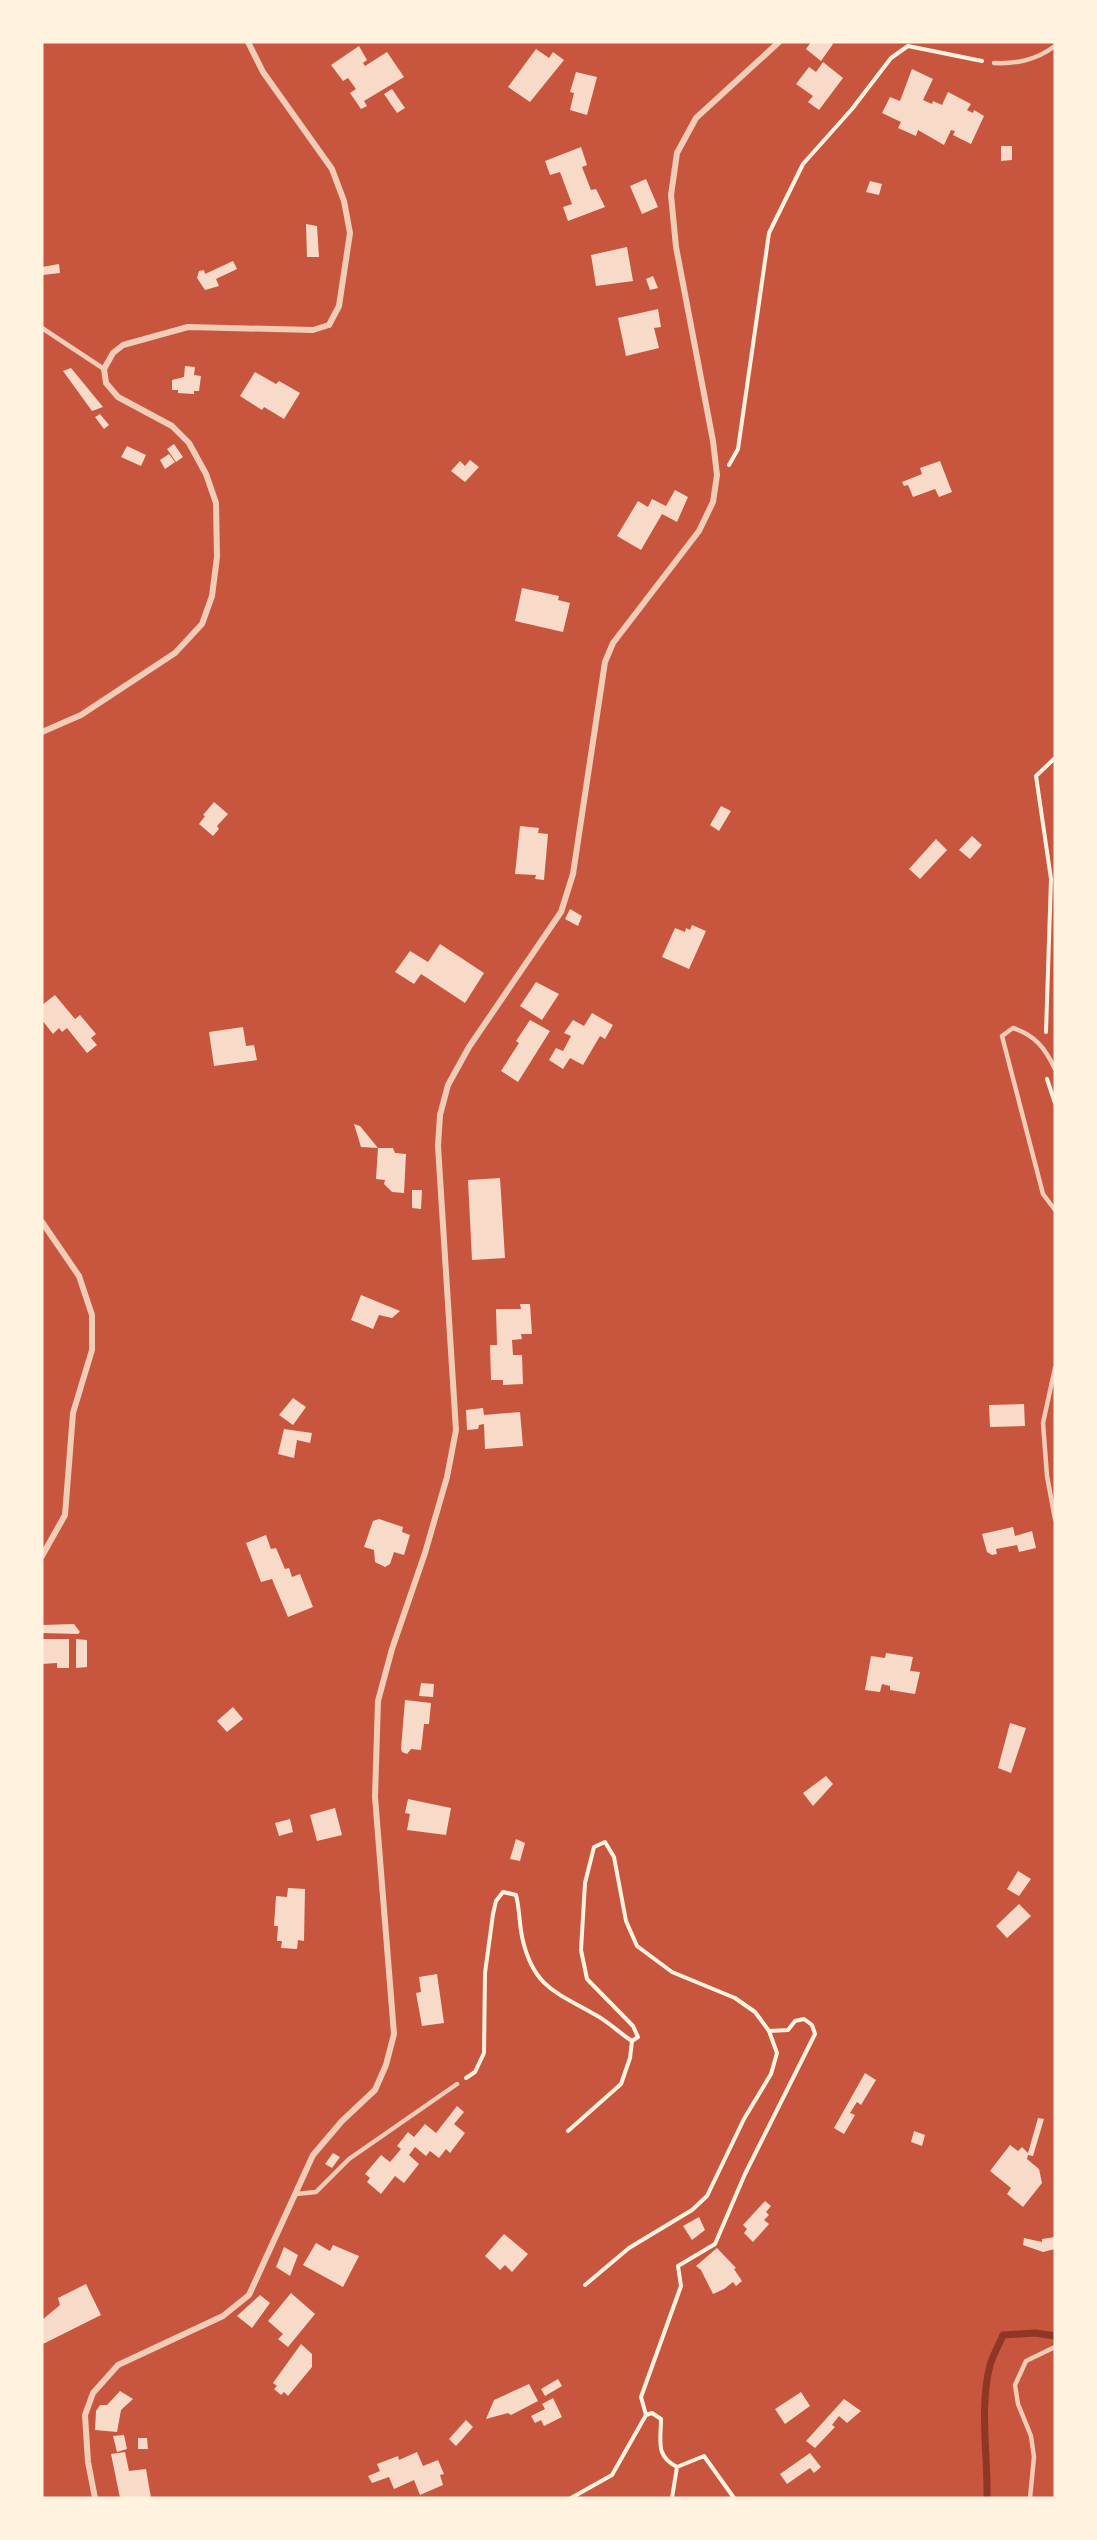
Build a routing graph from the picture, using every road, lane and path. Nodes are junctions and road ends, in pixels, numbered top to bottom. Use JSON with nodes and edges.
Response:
{"nodes":[{"id":1,"x":248,"y":42,"type":"edge"},
{"id":2,"x":779,"y":42,"type":"edge"},
{"id":3,"x":1055,"y":46,"type":"edge"},
{"id":4,"x":994,"y":63,"type":"joint"},
{"id":5,"x":42,"y":328,"type":"edge"},
{"id":6,"x":104,"y":369,"type":"junction"},
{"id":7,"x":715,"y":487,"type":"junction"},
{"id":8,"x":42,"y":732,"type":"edge"},
{"id":9,"x":1055,"y":758,"type":"edge"},
{"id":10,"x":1045,"y":1048,"type":"junction"},
{"id":11,"x":1055,"y":1068,"type":"edge"},
{"id":12,"x":1047,"y":1076,"type":"dead end"},
{"id":13,"x":1055,"y":1103,"type":"edge"},
{"id":14,"x":1055,"y":1210,"type":"edge"},
{"id":15,"x":42,"y":1222,"type":"edge"},
{"id":16,"x":1055,"y":1368,"type":"edge"},
{"id":17,"x":1055,"y":1519,"type":"edge"},
{"id":18,"x":42,"y":1556,"type":"edge"},
{"id":19,"x":769,"y":2031,"type":"junction"},
{"id":20,"x":632,"y":2041,"type":"junction"},
{"id":21,"x":457,"y":2084,"type":"joint"},
{"id":22,"x":568,"y":2131,"type":"dead end"},
{"id":23,"x":296,"y":2194,"type":"junction"},
{"id":24,"x":585,"y":2285,"type":"dead end"},
{"id":25,"x":1055,"y":2347,"type":"edge"},
{"id":26,"x":646,"y":2415,"type":"junction"},
{"id":27,"x":677,"y":2467,"type":"junction"},
{"id":28,"x":96,"y":2498,"type":"edge"},
{"id":29,"x":570,"y":2498,"type":"edge"},
{"id":30,"x":672,"y":2498,"type":"edge"},
{"id":31,"x":734,"y":2498,"type":"edge"},
{"id":32,"x":1030,"y":2498,"type":"edge"}],
"edges":[{"from":1,"to":6,"type":"street"},
{"from":2,"to":7,"type":"street"},
{"from":3,"to":4,"type":"lane"},
{"from":4,"to":7,"type":"path"},
{"from":5,"to":6,"type":"lane"},
{"from":6,"to":8,"type":"street"},
{"from":7,"to":23,"type":"street"},
{"from":9,"to":10,"type":"path"},
{"from":10,"to":11,"type":"lane"},
{"from":10,"to":14,"type":"lane"},
{"from":12,"to":13,"type":"path"},
{"from":15,"to":18,"type":"street"},
{"from":16,"to":17,"type":"lane"},
{"from":19,"to":20,"type":"path"},
{"from":19,"to":24,"type":"path"},
{"from":19,"to":26,"type":"path"},
{"from":20,"to":21,"type":"path"},
{"from":20,"to":22,"type":"path"},
{"from":21,"to":23,"type":"lane"},
{"from":23,"to":28,"type":"street"},
{"from":25,"to":32,"type":"lane"},
{"from":26,"to":27,"type":"path"},
{"from":26,"to":29,"type":"path"},
{"from":27,"to":30,"type":"path"},
{"from":27,"to":31,"type":"path"}]}
